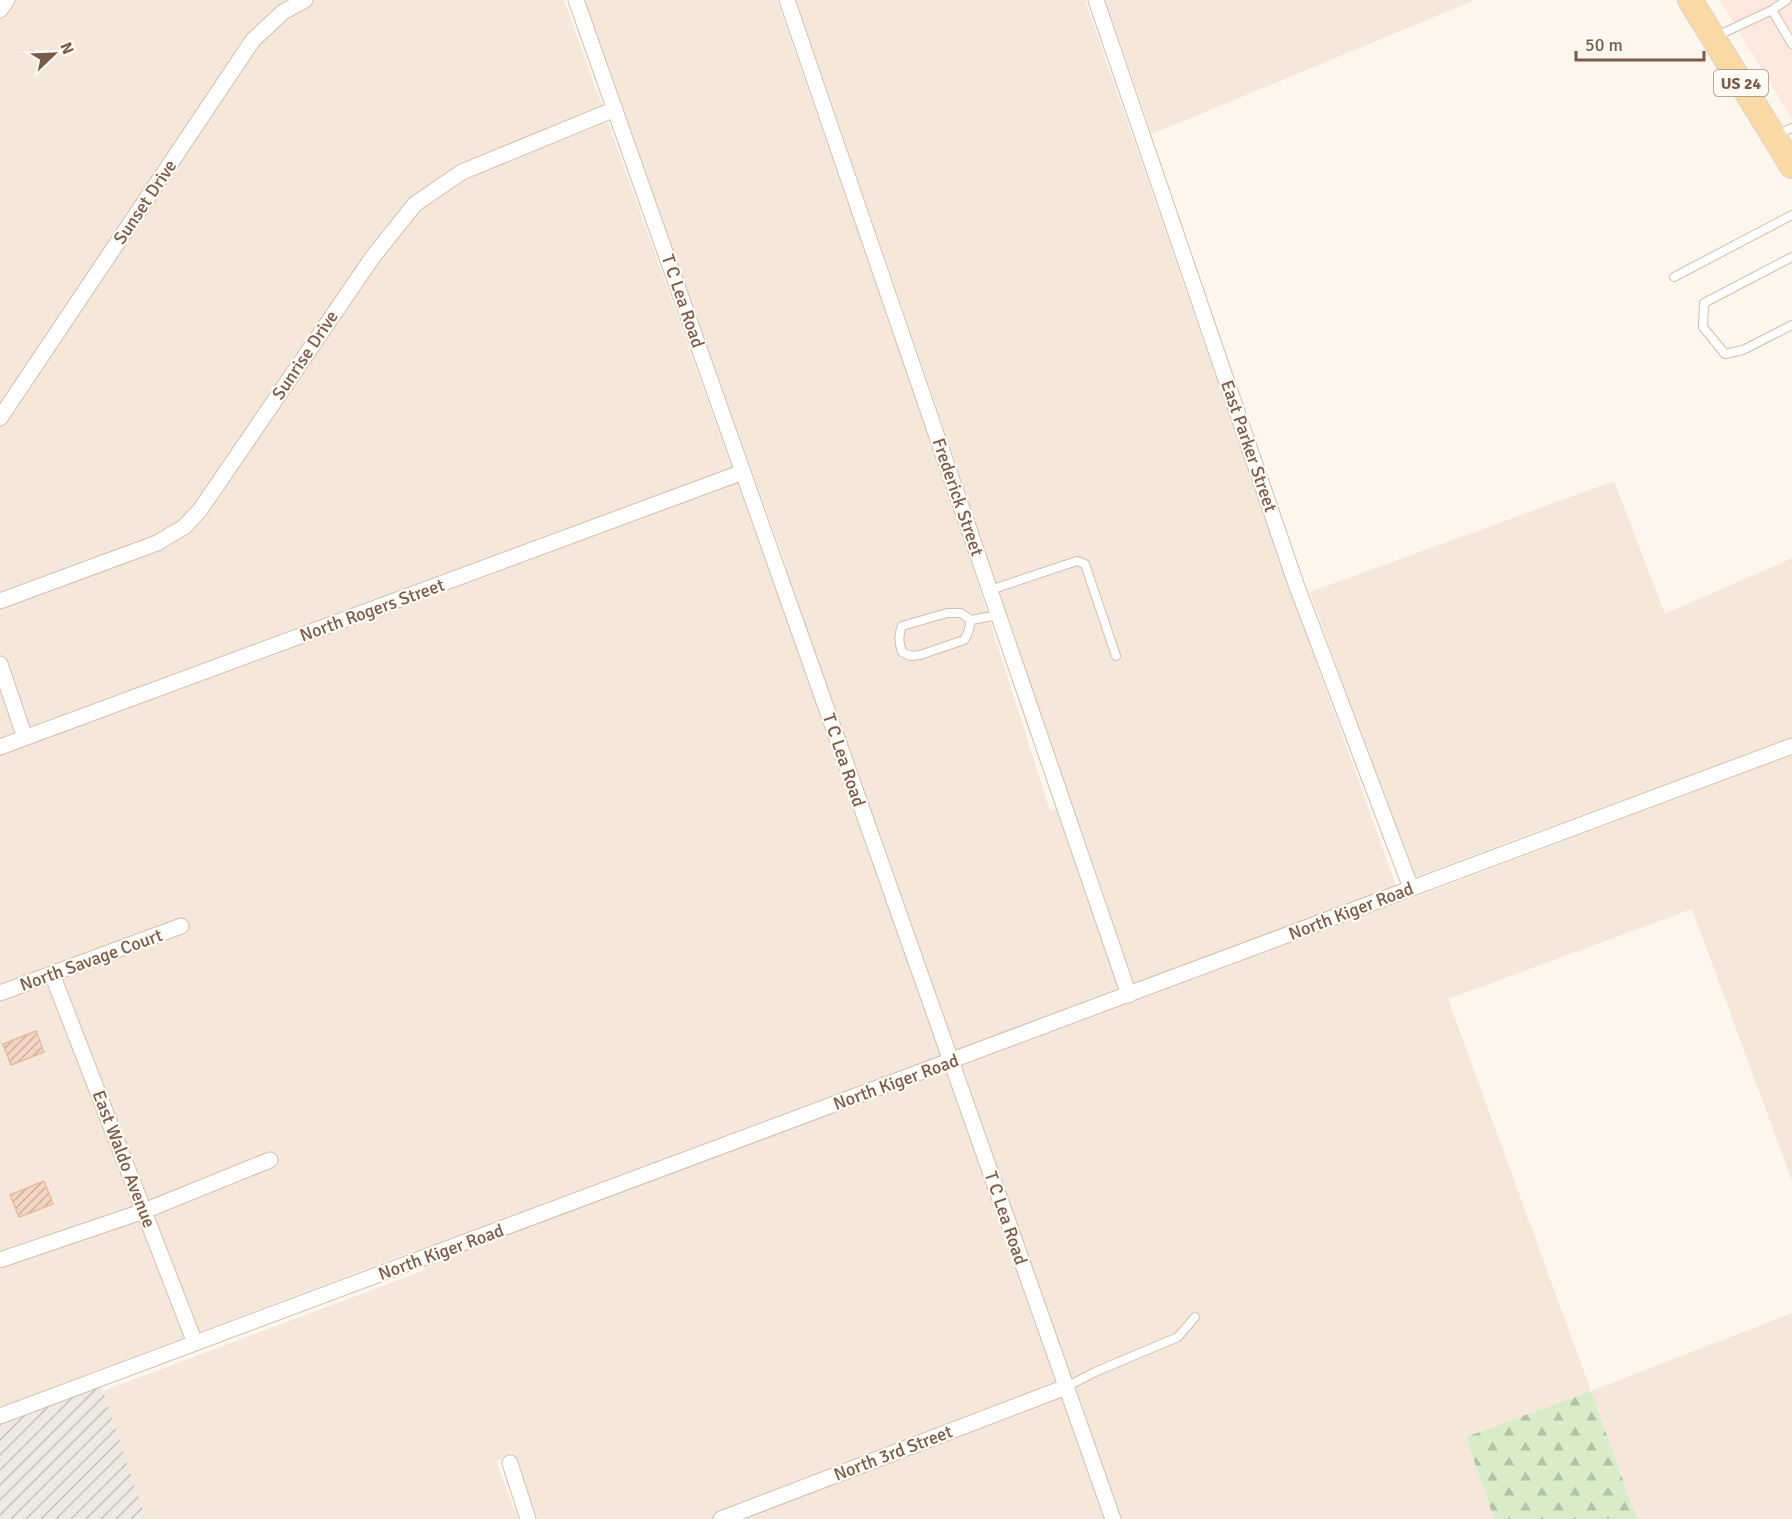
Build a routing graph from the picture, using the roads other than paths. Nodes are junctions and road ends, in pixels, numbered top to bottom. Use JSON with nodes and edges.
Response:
{"nodes":[{"id":1,"x":7,"y":0,"type":"edge"},
{"id":2,"x":305,"y":0,"type":"edge"},
{"id":3,"x":576,"y":0,"type":"edge"},
{"id":4,"x":787,"y":0,"type":"edge"},
{"id":5,"x":1096,"y":0,"type":"edge"},
{"id":6,"x":1690,"y":0,"type":"edge"},
{"id":7,"x":1787,"y":0,"type":"edge"},
{"id":8,"x":0,"y":10,"type":"edge"},
{"id":9,"x":1772,"y":10,"type":"junction"},
{"id":10,"x":1713,"y":38,"type":"junction"},
{"id":11,"x":1792,"y":44,"type":"edge"},
{"id":12,"x":615,"y":109,"type":"junction"},
{"id":13,"x":1783,"y":132,"type":"edge"},
{"id":14,"x":1792,"y":166,"type":"edge"},
{"id":15,"x":1792,"y":215,"type":"edge"},
{"id":16,"x":1792,"y":257,"type":"edge"},
{"id":17,"x":1674,"y":277,"type":"dead end"},
{"id":18,"x":1792,"y":325,"type":"edge"},
{"id":19,"x":0,"y":418,"type":"edge"},
{"id":20,"x":743,"y":472,"type":"junction"},
{"id":21,"x":990,"y":590,"type":"junction"},
{"id":22,"x":0,"y":601,"type":"edge"},
{"id":23,"x":998,"y":615,"type":"junction"},
{"id":24,"x":971,"y":620,"type":"junction"},
{"id":25,"x":1116,"y":656,"type":"dead end"},
{"id":26,"x":0,"y":664,"type":"edge"},
{"id":27,"x":25,"y":738,"type":"junction"},
{"id":28,"x":1792,"y":746,"type":"edge"},
{"id":29,"x":0,"y":747,"type":"edge"},
{"id":30,"x":1411,"y":888,"type":"junction"},
{"id":31,"x":181,"y":926,"type":"dead end"},
{"id":32,"x":52,"y":974,"type":"junction"},
{"id":33,"x":0,"y":993,"type":"edge"},
{"id":34,"x":1129,"y":995,"type":"junction"},
{"id":35,"x":951,"y":1062,"type":"junction"},
{"id":36,"x":270,"y":1160,"type":"dead end"},
{"id":37,"x":144,"y":1211,"type":"junction"},
{"id":38,"x":0,"y":1260,"type":"edge"},
{"id":39,"x":1195,"y":1317,"type":"dead end"},
{"id":40,"x":195,"y":1343,"type":"junction"},
{"id":41,"x":1066,"y":1387,"type":"junction"},
{"id":42,"x":0,"y":1416,"type":"edge"},
{"id":43,"x":510,"y":1463,"type":"dead end"},
{"id":44,"x":528,"y":1519,"type":"edge"},
{"id":45,"x":721,"y":1519,"type":"edge"},
{"id":46,"x":1113,"y":1519,"type":"edge"}],
"edges":[{"from":1,"to":8,"type":"street"},
{"from":2,"to":19,"type":"street","name":"Sunset Drive"},
{"from":3,"to":12,"type":"street","name":"T C Lea Road"},
{"from":4,"to":21,"type":"street","name":"Frederick Street"},
{"from":5,"to":30,"type":"street","name":"East Parker Street"},
{"from":6,"to":10,"type":"main road","number":"US 24"},
{"from":7,"to":9,"type":"lane"},
{"from":9,"to":10,"type":"lane"},
{"from":9,"to":11,"type":"lane"},
{"from":10,"to":13,"type":"main road","number":"US 24"},
{"from":12,"to":20,"type":"street","name":"T C Lea Road"},
{"from":12,"to":22,"type":"street","name":"Sunrise Drive"},
{"from":13,"to":14,"type":"main road","number":"US 24"},
{"from":15,"to":17,"type":"lane"},
{"from":16,"to":18,"type":"lane"},
{"from":20,"to":27,"type":"street","name":"North Rogers Street"},
{"from":20,"to":35,"type":"street","name":"T C Lea Road"},
{"from":21,"to":23,"type":"street","name":"Frederick Street"},
{"from":21,"to":25,"type":"lane"},
{"from":23,"to":24,"type":"lane"},
{"from":23,"to":34,"type":"street","name":"Frederick Street"},
{"from":24,"to":24,"type":"lane"},
{"from":26,"to":27,"type":"street"},
{"from":27,"to":29,"type":"street","name":"North Rogers Street"},
{"from":28,"to":30,"type":"street","name":"North Kiger Road"},
{"from":30,"to":34,"type":"street","name":"North Kiger Road"},
{"from":31,"to":32,"type":"street","name":"North Savage Court"},
{"from":32,"to":33,"type":"street","name":"North Savage Court"},
{"from":32,"to":37,"type":"street","name":"East Waldo Avenue"},
{"from":34,"to":35,"type":"street","name":"North Kiger Road"},
{"from":35,"to":40,"type":"street","name":"North Kiger Road"},
{"from":35,"to":41,"type":"street","name":"T C Lea Road"},
{"from":36,"to":37,"type":"street"},
{"from":37,"to":38,"type":"street"},
{"from":37,"to":40,"type":"street","name":"East Waldo Avenue"},
{"from":39,"to":41,"type":"lane"},
{"from":40,"to":42,"type":"street","name":"North Kiger Road"},
{"from":41,"to":45,"type":"street","name":"North 3rd Street"},
{"from":41,"to":46,"type":"street","name":"T C Lea Road"},
{"from":43,"to":44,"type":"street"}]}
